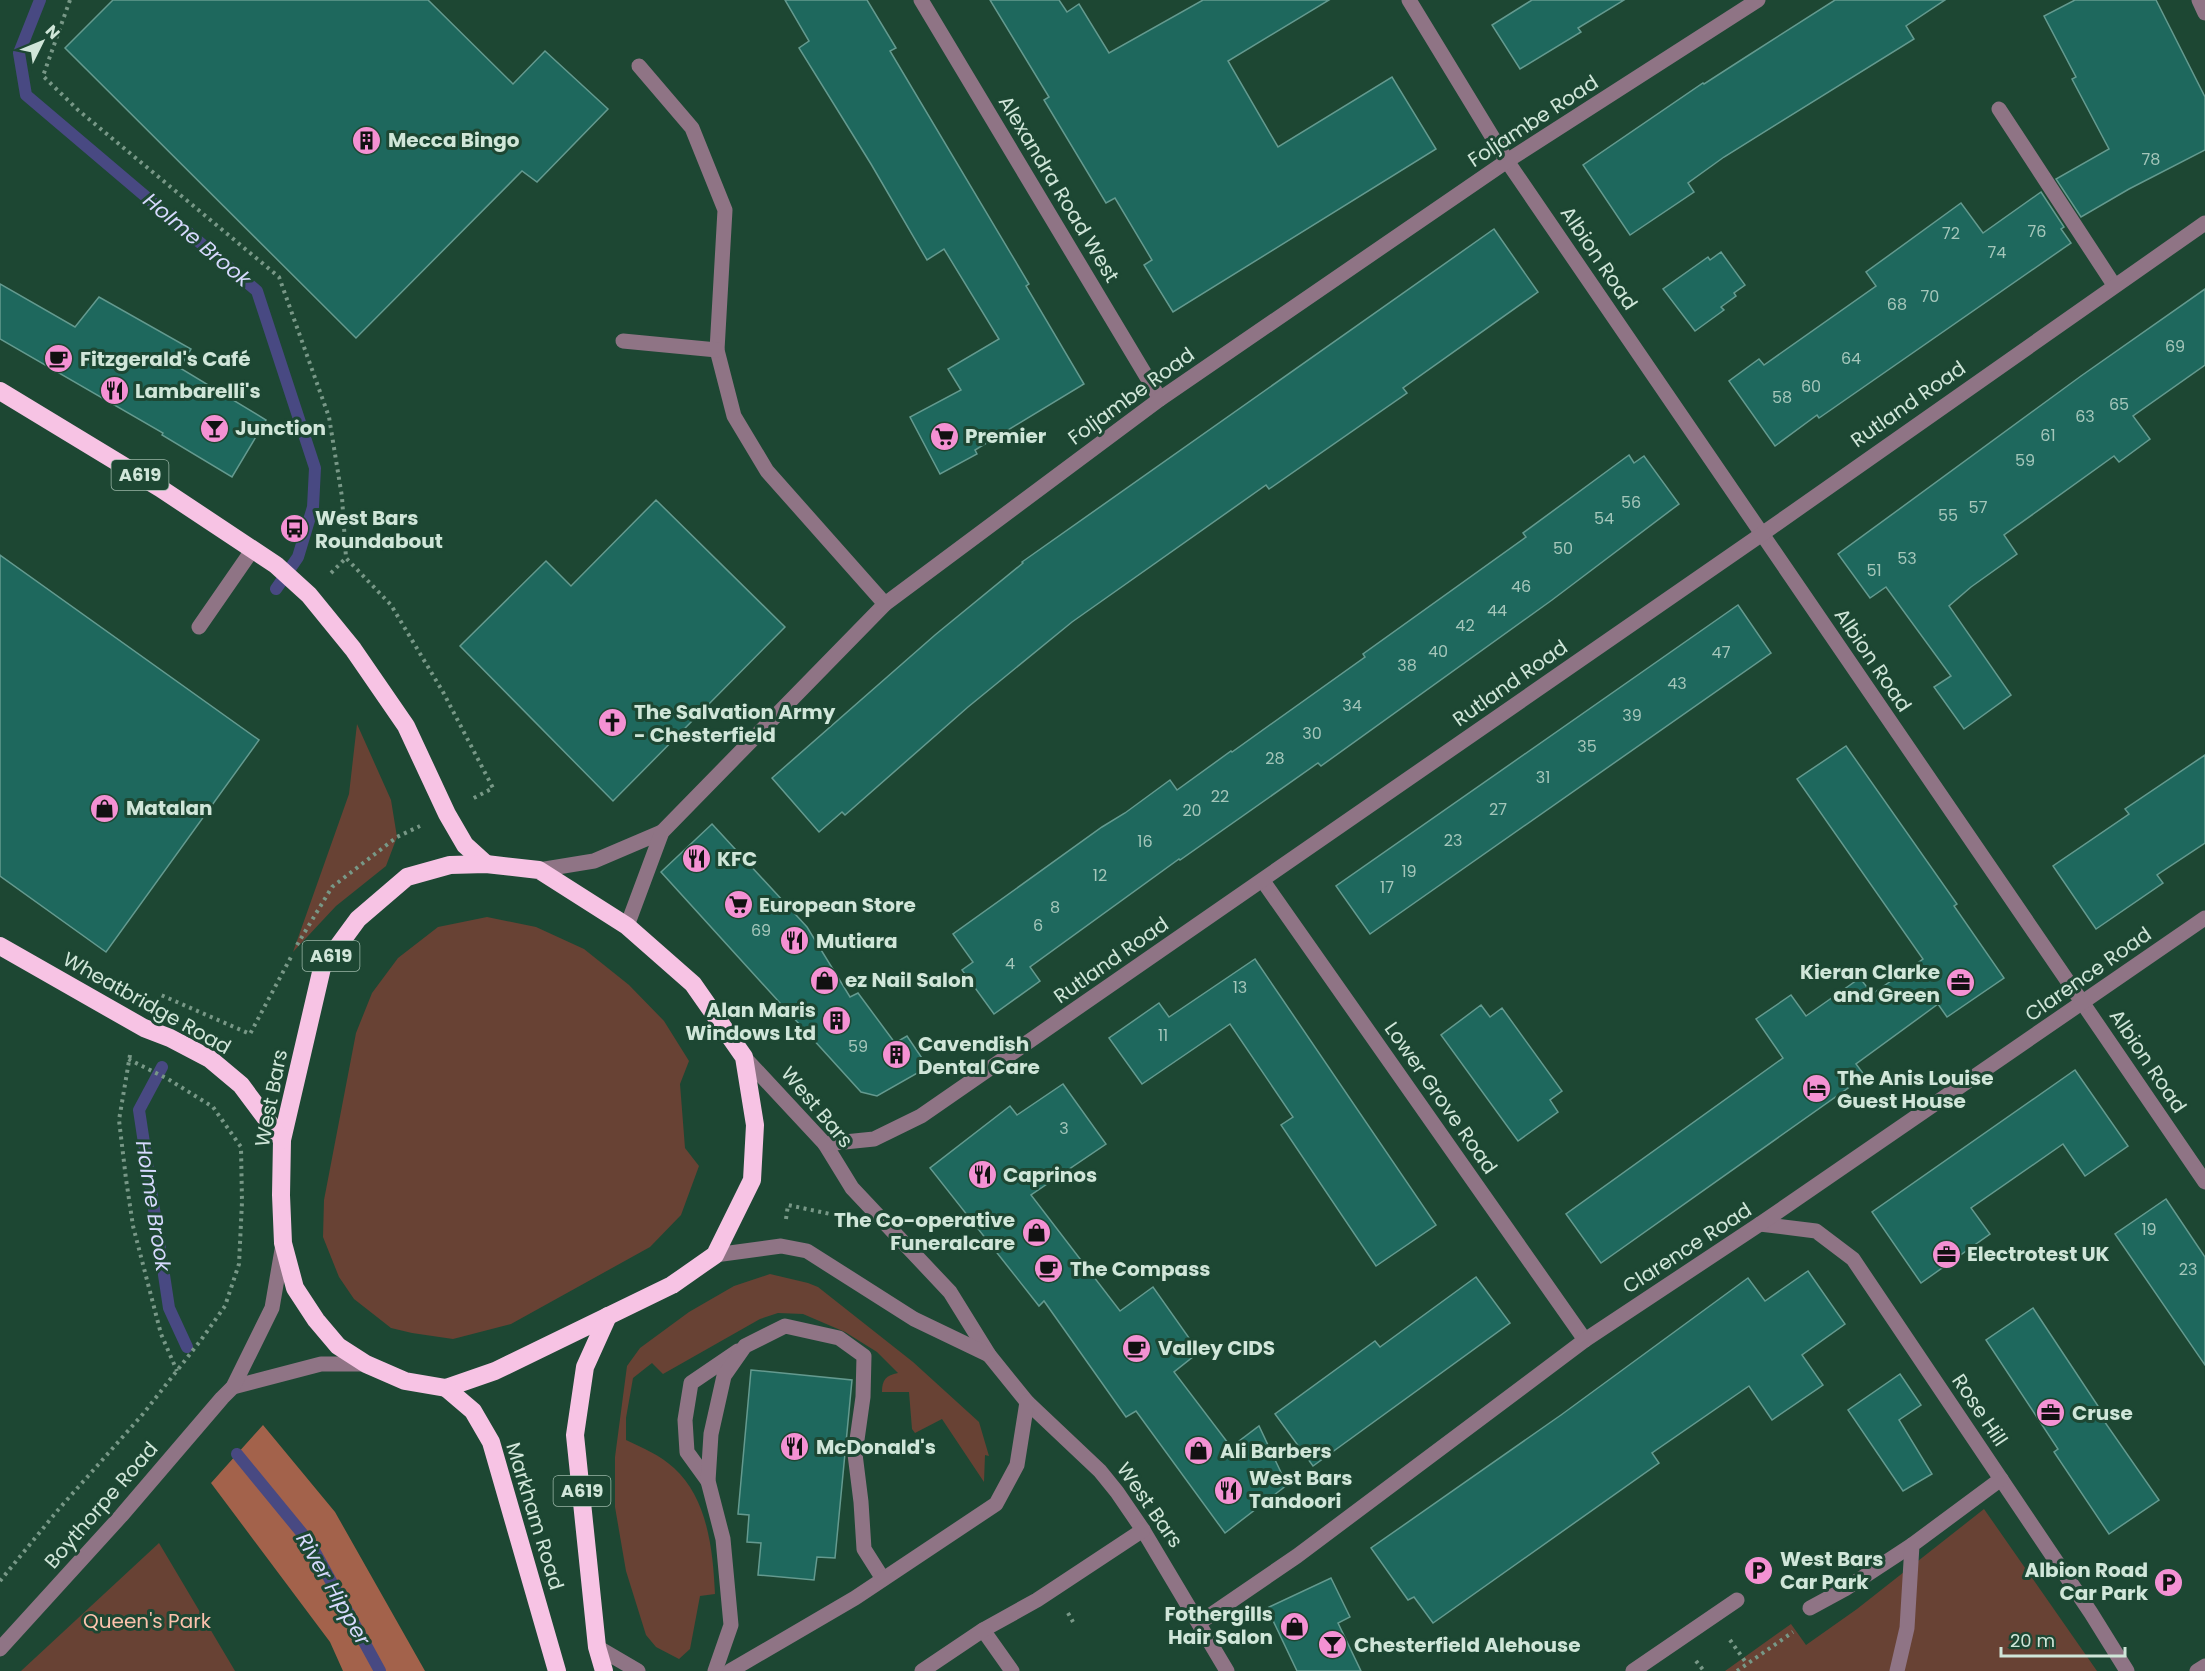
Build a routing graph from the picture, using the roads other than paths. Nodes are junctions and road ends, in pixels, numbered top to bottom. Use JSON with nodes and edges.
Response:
{"nodes":[{"id":1,"x":921,"y":0,"type":"edge"},
{"id":2,"x":1409,"y":0,"type":"edge"},
{"id":3,"x":1758,"y":0,"type":"edge"},
{"id":4,"x":2199,"y":0,"type":"edge"},
{"id":5,"x":2205,"y":13,"type":"edge"},
{"id":6,"x":639,"y":66,"type":"dead end"},
{"id":7,"x":1999,"y":109,"type":"dead end"},
{"id":8,"x":1507,"y":161,"type":"junction"},
{"id":9,"x":2205,"y":223,"type":"edge"},
{"id":10,"x":2114,"y":285,"type":"junction"},
{"id":11,"x":622,"y":341,"type":"dead end"},
{"id":12,"x":717,"y":350,"type":"junction"},
{"id":13,"x":0,"y":391,"type":"edge"},
{"id":14,"x":1160,"y":399,"type":"junction"},
{"id":15,"x":1762,"y":534,"type":"junction"},
{"id":16,"x":254,"y":549,"type":"junction"},
{"id":17,"x":885,"y":604,"type":"junction"},
{"id":18,"x":199,"y":627,"type":"dead end"},
{"id":19,"x":662,"y":832,"type":"junction"},
{"id":20,"x":486,"y":864,"type":"junction"},
{"id":21,"x":538,"y":870,"type":"junction"},
{"id":22,"x":1263,"y":880,"type":"junction"},
{"id":23,"x":2205,"y":918,"type":"edge"},
{"id":24,"x":627,"y":926,"type":"junction"},
{"id":25,"x":0,"y":946,"type":"edge"},
{"id":26,"x":2084,"y":1004,"type":"junction"},
{"id":27,"x":744,"y":1057,"type":"junction"},
{"id":28,"x":282,"y":1140,"type":"junction"},
{"id":29,"x":825,"y":1144,"type":"junction"},
{"id":30,"x":2205,"y":1182,"type":"edge"},
{"id":31,"x":1760,"y":1224,"type":"junction"},
{"id":32,"x":283,"y":1243,"type":"junction"},
{"id":33,"x":715,"y":1255,"type":"junction"},
{"id":34,"x":608,"y":1316,"type":"junction"},
{"id":35,"x":1585,"y":1340,"type":"junction"},
{"id":36,"x":745,"y":1346,"type":"junction"},
{"id":37,"x":989,"y":1355,"type":"junction"},
{"id":38,"x":366,"y":1364,"type":"junction"},
{"id":39,"x":234,"y":1387,"type":"junction"},
{"id":40,"x":446,"y":1388,"type":"junction"},
{"id":41,"x":1027,"y":1402,"type":"junction"},
{"id":42,"x":2001,"y":1479,"type":"junction"},
{"id":43,"x":708,"y":1481,"type":"junction"},
{"id":44,"x":1143,"y":1530,"type":"junction"},
{"id":45,"x":1912,"y":1545,"type":"junction"},
{"id":46,"x":883,"y":1579,"type":"junction"},
{"id":47,"x":1737,"y":1600,"type":"dead end"},
{"id":48,"x":1810,"y":1608,"type":"dead end"},
{"id":49,"x":1199,"y":1623,"type":"junction"},
{"id":50,"x":983,"y":1630,"type":"junction"},
{"id":51,"x":597,"y":1647,"type":"junction"},
{"id":52,"x":0,"y":1649,"type":"edge"},
{"id":53,"x":2205,"y":1666,"type":"edge"},
{"id":54,"x":557,"y":1671,"type":"edge"},
{"id":55,"x":604,"y":1671,"type":"edge"},
{"id":56,"x":638,"y":1671,"type":"edge"},
{"id":57,"x":715,"y":1671,"type":"edge"},
{"id":58,"x":730,"y":1671,"type":"edge"},
{"id":59,"x":922,"y":1671,"type":"edge"},
{"id":60,"x":1012,"y":1671,"type":"edge"},
{"id":61,"x":1227,"y":1671,"type":"edge"},
{"id":62,"x":1633,"y":1671,"type":"edge"},
{"id":63,"x":1897,"y":1671,"type":"edge"},
{"id":64,"x":2127,"y":1671,"type":"edge"},
{"id":65,"x":2197,"y":1671,"type":"edge"}],
"edges":[{"from":1,"to":14,"type":"street","name":"Alexandra Road West"},
{"from":2,"to":8,"type":"street","name":"Albion Road"},
{"from":3,"to":8,"type":"street","name":"Foljambe Road"},
{"from":4,"to":5,"type":"street"},
{"from":6,"to":12,"type":"street"},
{"from":7,"to":10,"type":"street"},
{"from":8,"to":14,"type":"street","name":"Foljambe Road"},
{"from":8,"to":15,"type":"street","name":"Albion Road"},
{"from":9,"to":10,"type":"street","name":"Rutland Road"},
{"from":10,"to":15,"type":"street","name":"Rutland Road"},
{"from":11,"to":12,"type":"street"},
{"from":12,"to":17,"type":"street"},
{"from":13,"to":16,"type":"highway","number":"A619"},
{"from":14,"to":17,"type":"street","name":"Foljambe Road"},
{"from":15,"to":22,"type":"street","name":"Rutland Road"},
{"from":15,"to":26,"type":"street","name":"Albion Road"},
{"from":16,"to":18,"type":"street"},
{"from":16,"to":20,"type":"highway","number":"A619"},
{"from":17,"to":19,"type":"street","name":"Foljambe Road"},
{"from":19,"to":21,"type":"street"},
{"from":19,"to":24,"type":"street","name":"Foljambe Road"},
{"from":20,"to":21,"type":"highway","name":"West Bars","number":"A619"},
{"from":20,"to":28,"type":"highway","name":"West Bars","number":"A619"},
{"from":21,"to":24,"type":"highway","name":"West Bars","number":"A619"},
{"from":22,"to":29,"type":"street","name":"Rutland Road"},
{"from":22,"to":35,"type":"street","name":"Lower Grove Road"},
{"from":23,"to":26,"type":"street","name":"Clarence Road"},
{"from":24,"to":27,"type":"highway","name":"West Bars","number":"A619"},
{"from":25,"to":28,"type":"highway","name":"Wheatbridge Road"},
{"from":26,"to":30,"type":"street","name":"Albion Road"},
{"from":26,"to":31,"type":"street","name":"Clarence Road"},
{"from":27,"to":29,"type":"street","name":"West Bars"},
{"from":27,"to":33,"type":"highway","name":"West Bars","number":"A619"},
{"from":28,"to":32,"type":"highway","name":"West Bars","number":"A619"},
{"from":29,"to":37,"type":"street","name":"West Bars"},
{"from":31,"to":35,"type":"street","name":"Clarence Road"},
{"from":31,"to":42,"type":"street","name":"Rose Hill"},
{"from":32,"to":38,"type":"highway","name":"West Bars","number":"A619"},
{"from":32,"to":39,"type":"street","name":"Boythorpe Road"},
{"from":33,"to":34,"type":"highway","name":"West Bars","number":"A619"},
{"from":33,"to":37,"type":"street","name":"West Bars"},
{"from":34,"to":40,"type":"highway","name":"West Bars","number":"A619"},
{"from":34,"to":51,"type":"highway","name":"Markham Road","number":"A619"},
{"from":35,"to":49,"type":"street","name":"Clarence Road"},
{"from":36,"to":43,"type":"street"},
{"from":36,"to":43,"type":"street"},
{"from":36,"to":46,"type":"street"},
{"from":37,"to":41,"type":"street","name":"West Bars"},
{"from":38,"to":39,"type":"street"},
{"from":38,"to":40,"type":"highway","name":"West Bars","number":"A619"},
{"from":39,"to":52,"type":"street","name":"Boythorpe Road"},
{"from":40,"to":54,"type":"highway","name":"Markham Road"},
{"from":41,"to":44,"type":"street","name":"West Bars"},
{"from":41,"to":46,"type":"street"},
{"from":42,"to":45,"type":"street"},
{"from":42,"to":64,"type":"street","name":"Rose Hill"},
{"from":43,"to":57,"type":"street"},
{"from":44,"to":49,"type":"street","name":"West Bars"},
{"from":44,"to":50,"type":"street"},
{"from":45,"to":48,"type":"street"},
{"from":45,"to":63,"type":"street"},
{"from":46,"to":58,"type":"street"},
{"from":47,"to":62,"type":"street"},
{"from":49,"to":61,"type":"street","name":"West Bars"},
{"from":50,"to":59,"type":"street"},
{"from":50,"to":60,"type":"street"},
{"from":51,"to":55,"type":"highway","name":"Markham Road","number":"A619"},
{"from":51,"to":56,"type":"street"},
{"from":53,"to":65,"type":"street"}]}
